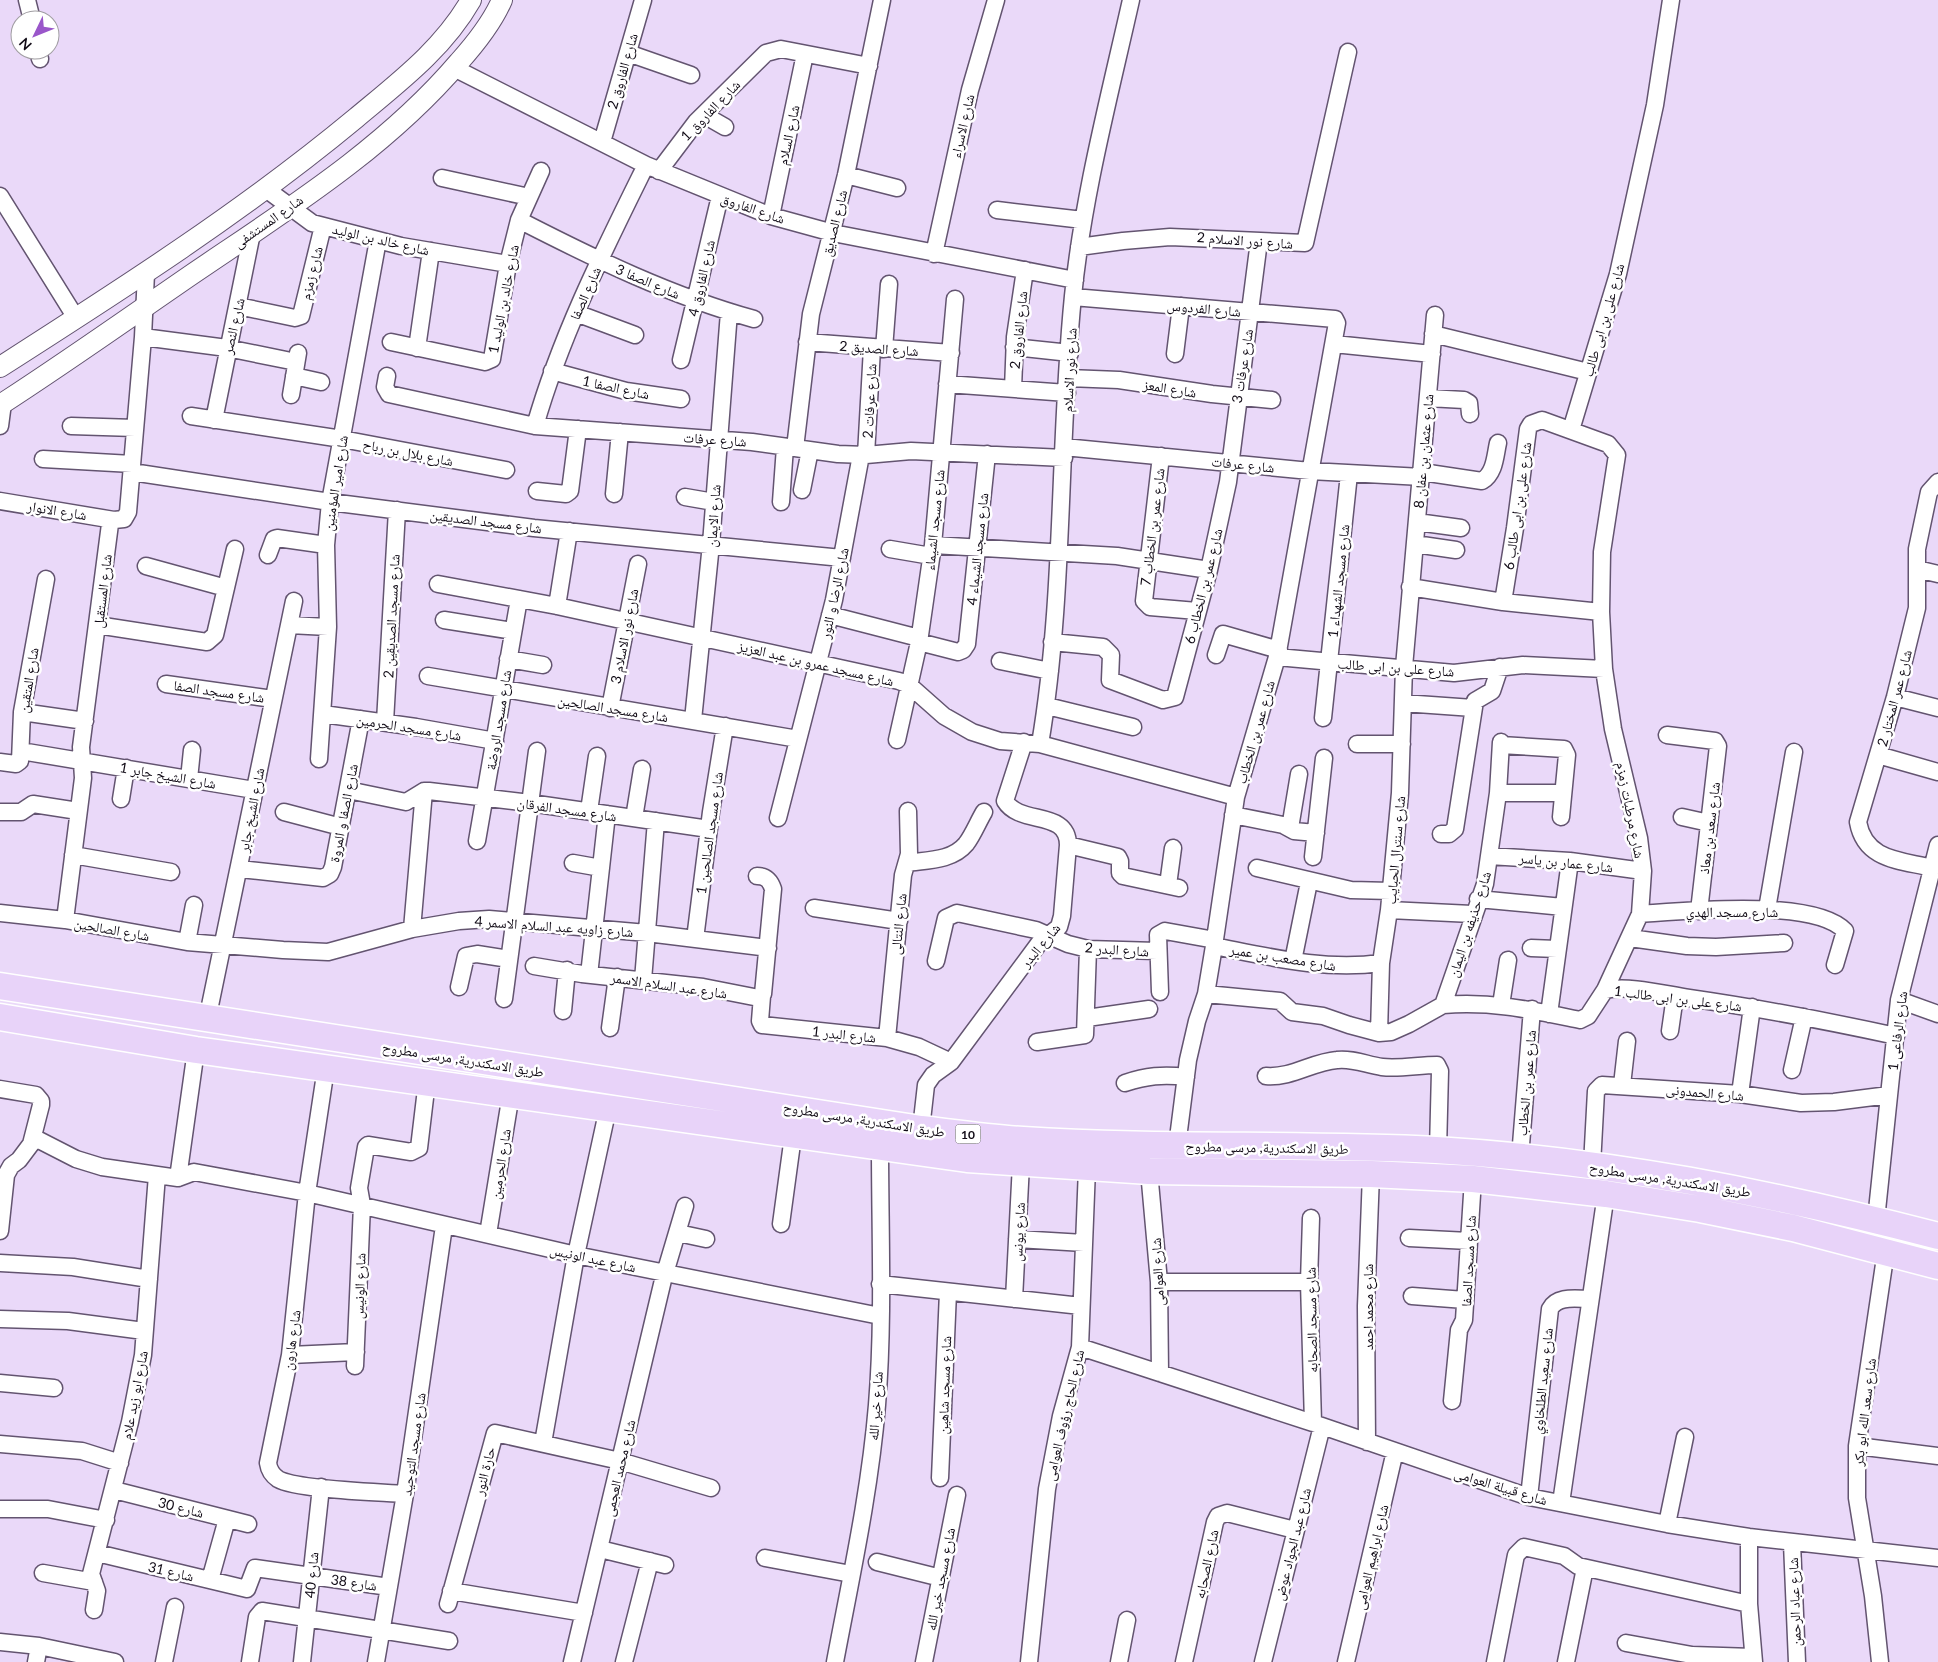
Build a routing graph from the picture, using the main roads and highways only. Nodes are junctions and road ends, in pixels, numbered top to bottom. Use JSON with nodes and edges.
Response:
{"nodes":[{"id":1,"x":0,"y":986,"type":"edge"},
{"id":2,"x":0,"y":1018,"type":"edge"},
{"id":3,"x":1938,"y":1236,"type":"edge"},
{"id":4,"x":1938,"y":1266,"type":"edge"}],
"edges":[{"from":1,"to":3,"type":"main road","name":"طريق الاسكندرية, مرسى مطروح","number":"10"},
{"from":2,"to":4,"type":"main road","name":"طريق الاسكندرية, مرسى مطروح","number":"10"}]}
